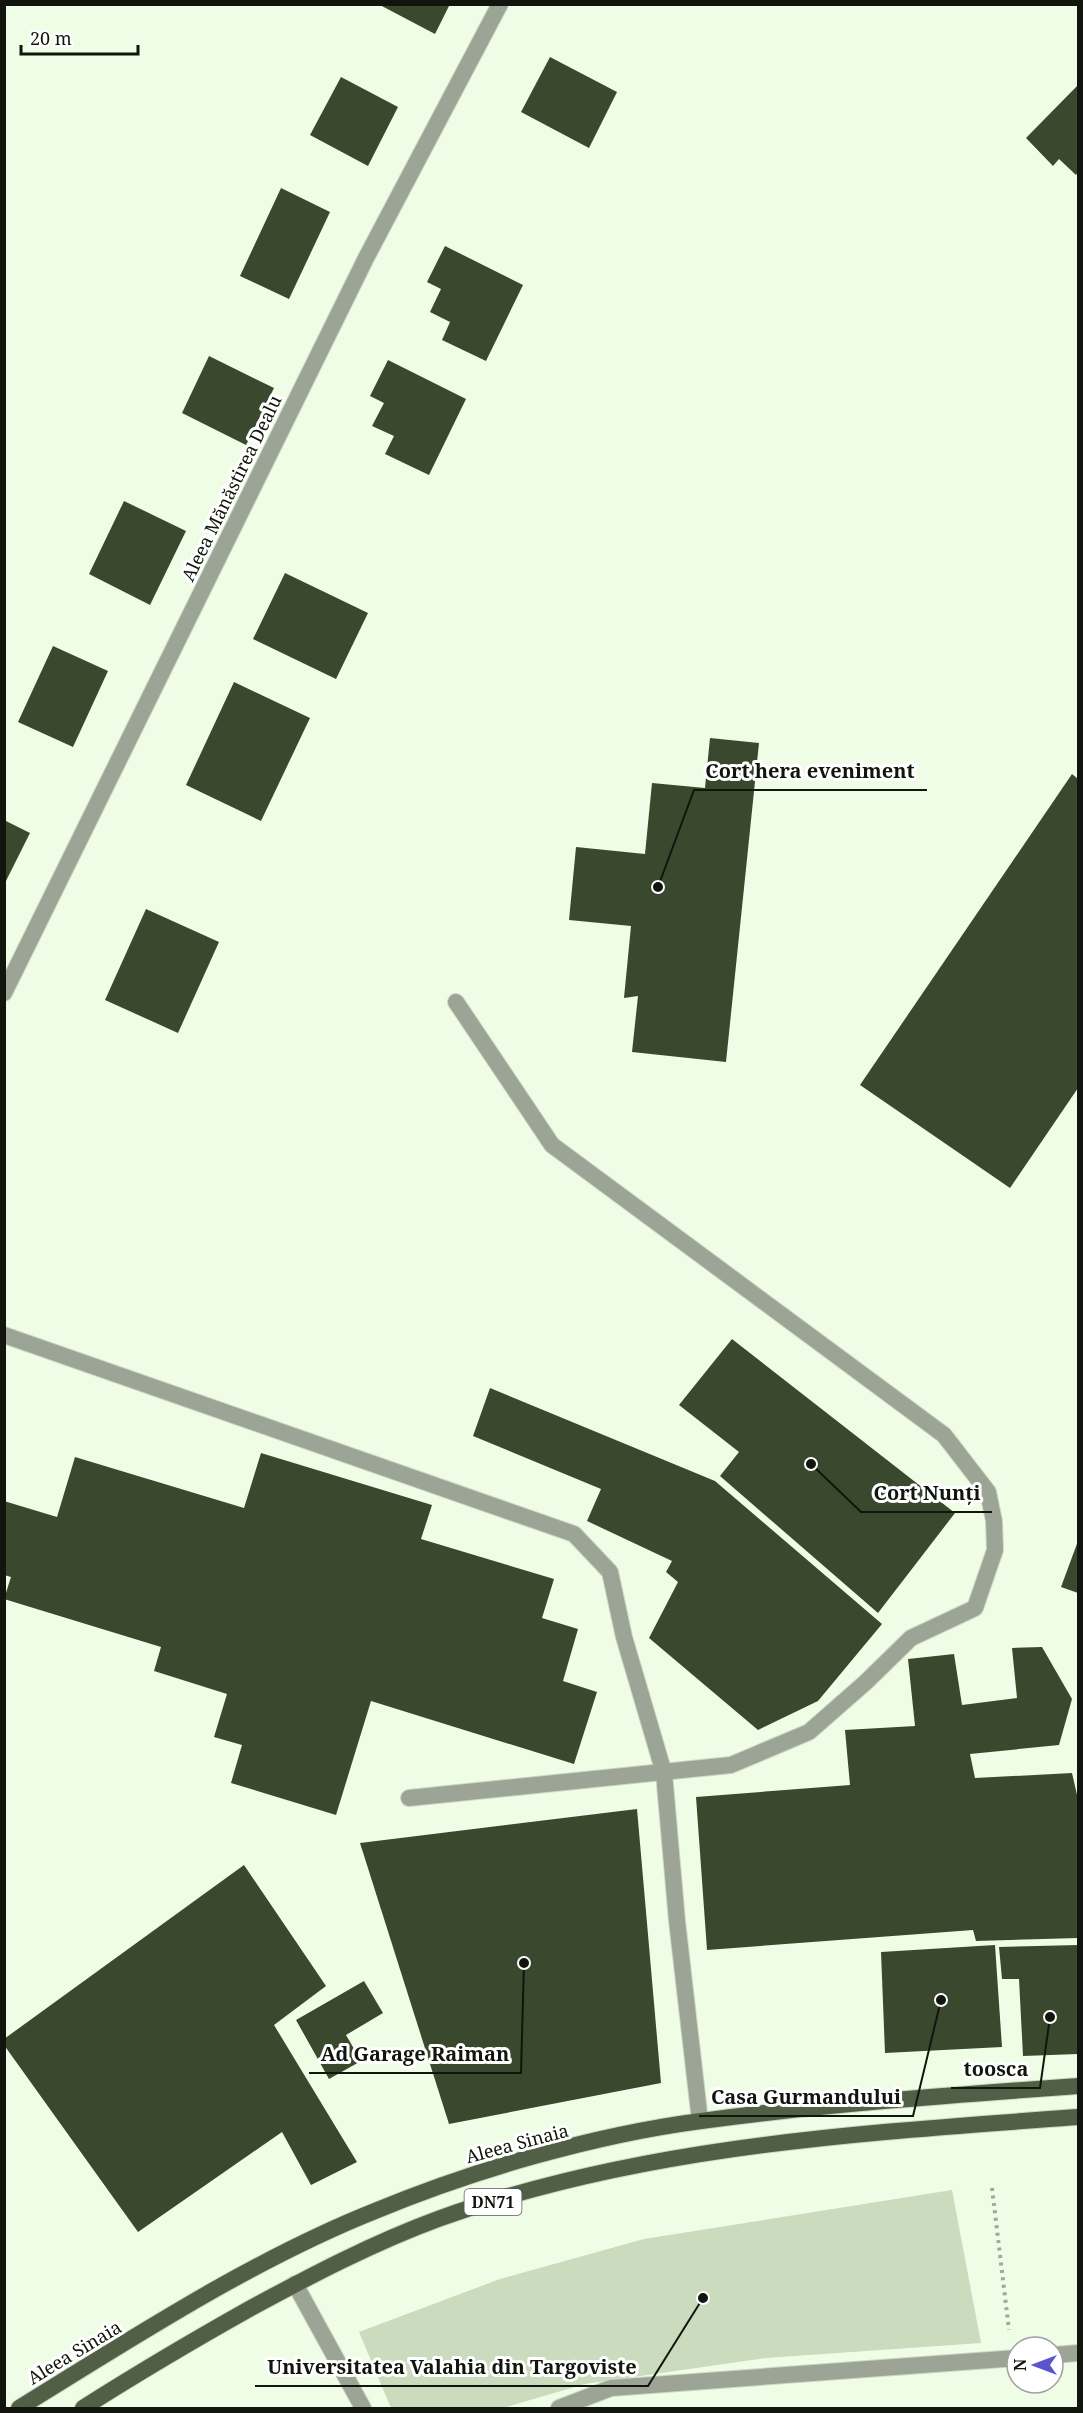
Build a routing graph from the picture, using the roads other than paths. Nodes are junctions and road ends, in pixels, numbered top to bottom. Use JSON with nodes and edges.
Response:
{"nodes":[{"id":1,"x":500,"y":4,"type":"edge"},
{"id":2,"x":4,"y":993,"type":"edge"},
{"id":3,"x":456,"y":1002,"type":"dead end"},
{"id":4,"x":4,"y":1335,"type":"edge"},
{"id":5,"x":664,"y":1773,"type":"junction"},
{"id":6,"x":409,"y":1798,"type":"dead end"},
{"id":7,"x":1078,"y":2086,"type":"edge"},
{"id":8,"x":1078,"y":2117,"type":"edge"},
{"id":9,"x":700,"y":2121,"type":"junction"},
{"id":10,"x":294,"y":2284,"type":"junction"},
{"id":11,"x":1005,"y":2359,"type":"edge"},
{"id":12,"x":19,"y":2409,"type":"edge"},
{"id":13,"x":83,"y":2409,"type":"edge"},
{"id":14,"x":363,"y":2409,"type":"edge"},
{"id":15,"x":560,"y":2409,"type":"edge"}],
"edges":[{"from":1,"to":2,"type":"street","name":"Aleea Mănăstirea Dealu"},
{"from":3,"to":5,"type":"street"},
{"from":4,"to":5,"type":"street"},
{"from":5,"to":6,"type":"street"},
{"from":5,"to":9,"type":"street"},
{"from":7,"to":9,"type":"main road","name":"Aleea Sinaia"},
{"from":8,"to":10,"type":"main road","number":"DN71"},
{"from":9,"to":12,"type":"main road","name":"Aleea Sinaia"},
{"from":10,"to":13,"type":"main road","number":"DN71"},
{"from":10,"to":14,"type":"street"},
{"from":11,"to":15,"type":"street"}]}
